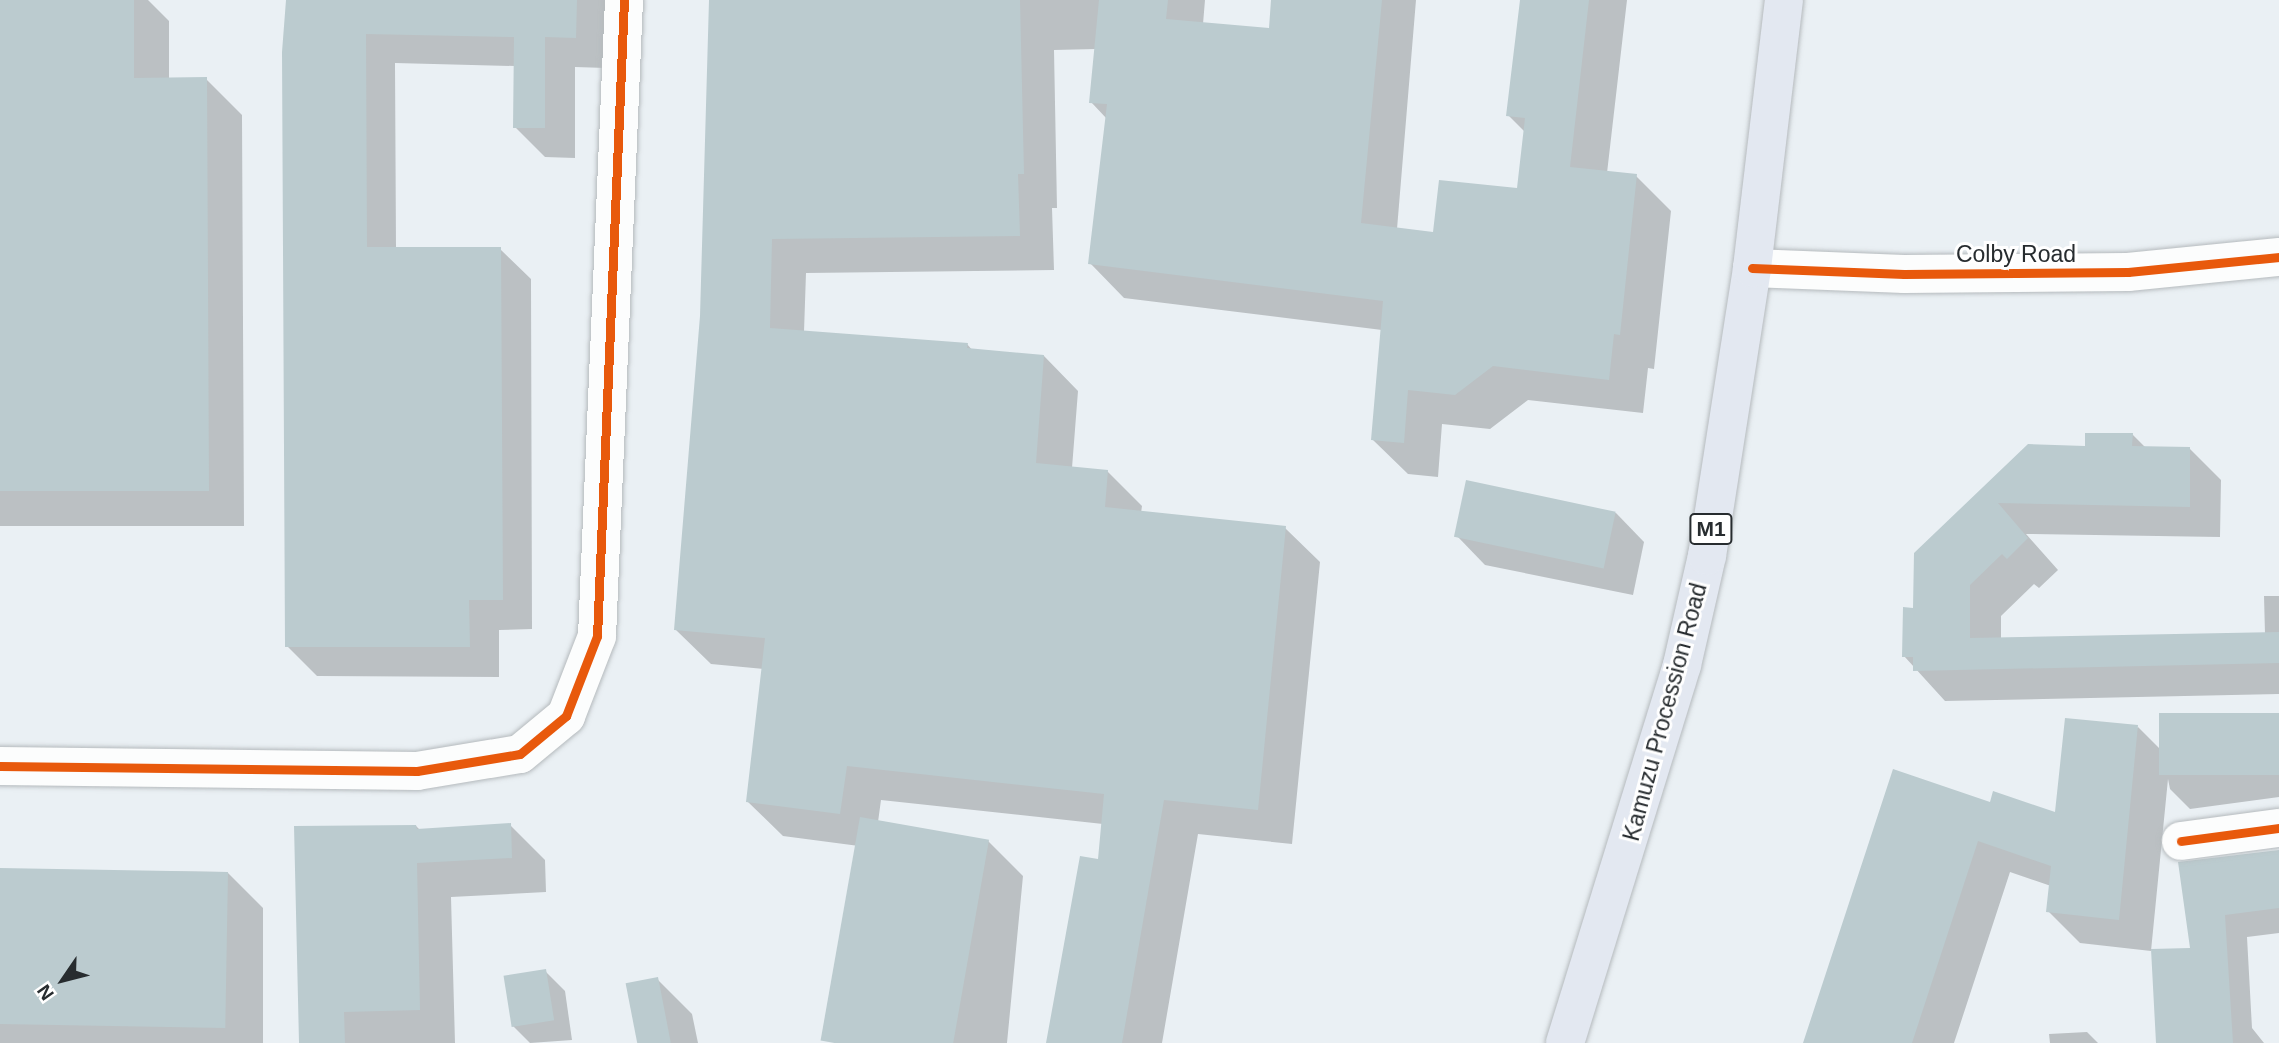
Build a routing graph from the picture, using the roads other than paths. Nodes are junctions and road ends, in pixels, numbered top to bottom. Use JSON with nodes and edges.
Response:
{"nodes":[{"id":1,"x":624,"y":0,"type":"edge"},
{"id":2,"x":1784,"y":0,"type":"edge"},
{"id":3,"x":2277,"y":260,"type":"edge"},
{"id":4,"x":1752,"y":268,"type":"junction"},
{"id":5,"x":0,"y":766,"type":"edge"},
{"id":6,"x":2279,"y":828,"type":"edge"},
{"id":7,"x":2181,"y":841,"type":"dead end"},
{"id":8,"x":1565,"y":1043,"type":"edge"}],
"edges":[{"from":1,"to":5,"type":"street"},
{"from":2,"to":4,"type":"highway","name":"Kamuzu Procession Road","number":"M1"},
{"from":3,"to":4,"type":"street","name":"Colby Road"},
{"from":4,"to":8,"type":"highway","name":"Kamuzu Procession Road","number":"M1"},
{"from":6,"to":7,"type":"street"}]}
